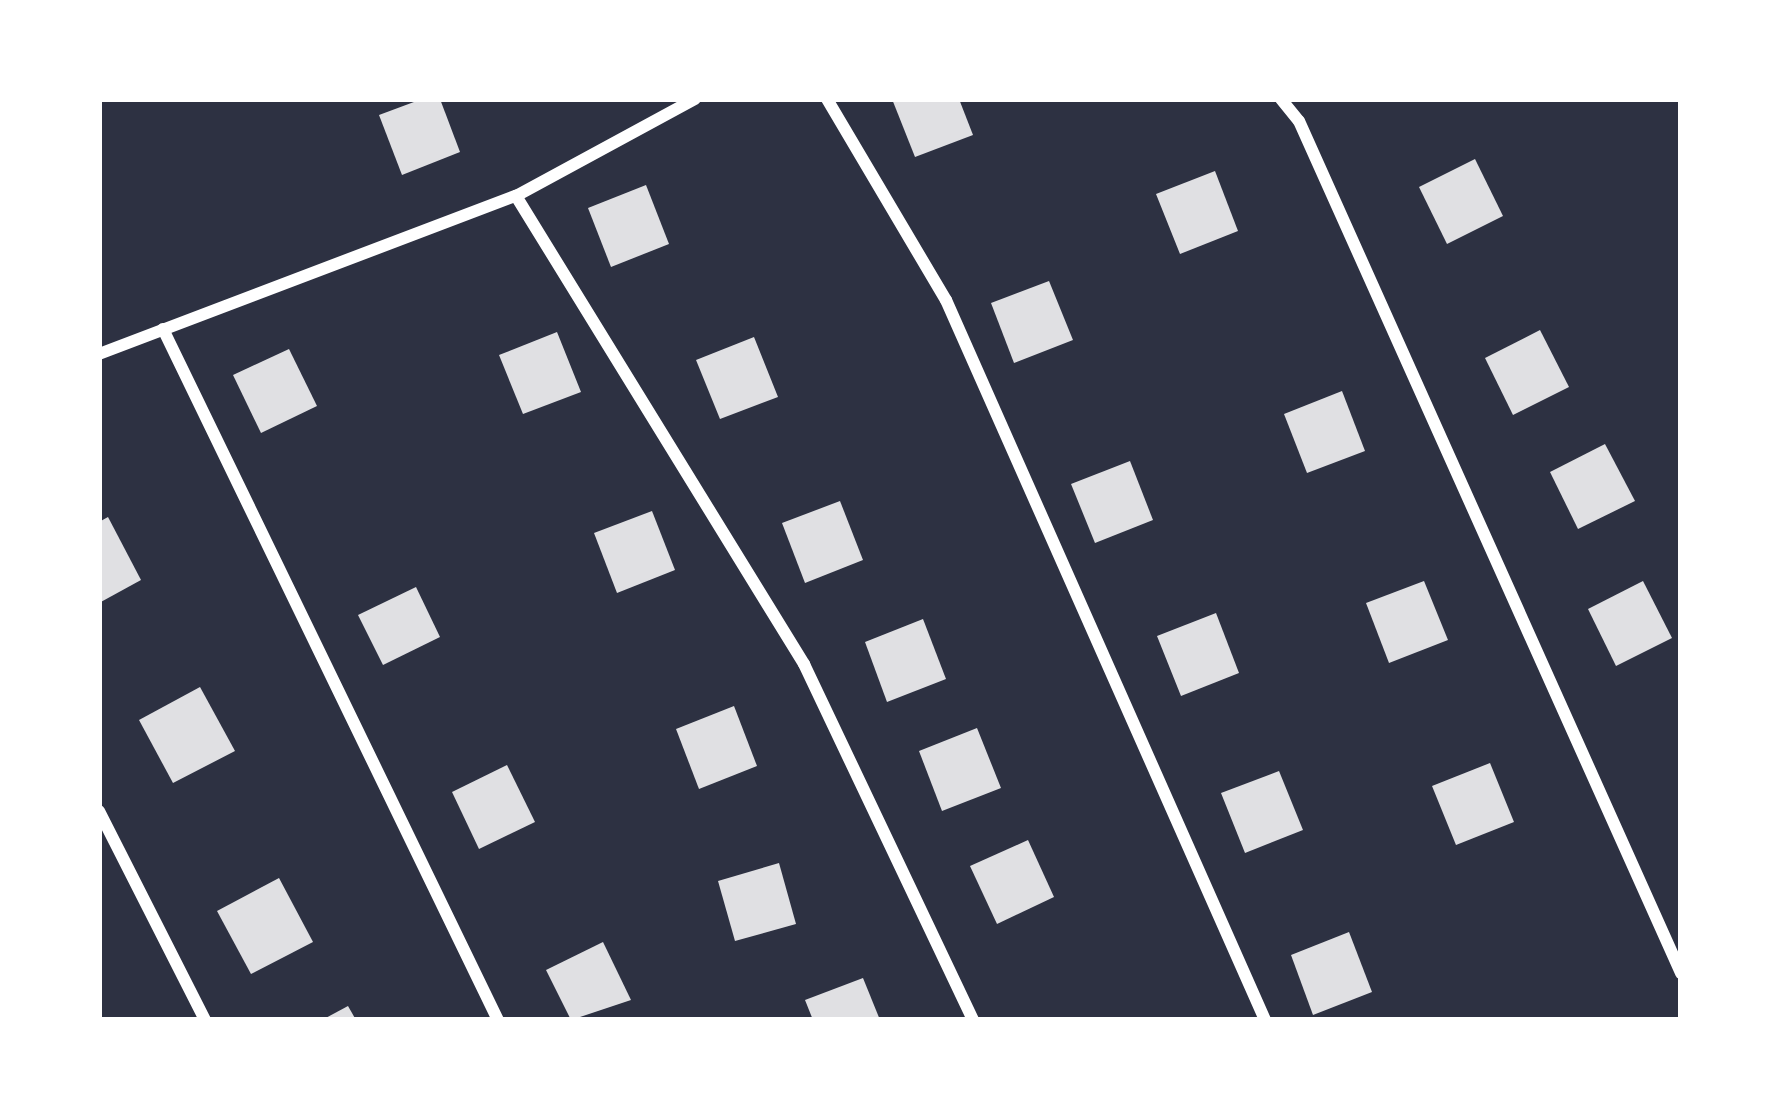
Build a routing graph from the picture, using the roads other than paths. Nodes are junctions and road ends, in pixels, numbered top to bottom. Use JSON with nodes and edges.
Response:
{"nodes":[{"id":1,"x":695,"y":99,"type":"edge"},
{"id":2,"x":827,"y":99,"type":"edge"},
{"id":3,"x":1281,"y":99,"type":"edge"},
{"id":4,"x":516,"y":196,"type":"junction"},
{"id":5,"x":164,"y":329,"type":"junction"},
{"id":6,"x":99,"y":354,"type":"edge"},
{"id":7,"x":99,"y":811,"type":"edge"},
{"id":8,"x":1681,"y":973,"type":"edge"},
{"id":9,"x":206,"y":1020,"type":"edge"},
{"id":10,"x":498,"y":1020,"type":"edge"},
{"id":11,"x":973,"y":1020,"type":"edge"},
{"id":12,"x":1265,"y":1020,"type":"edge"}],
"edges":[{"from":1,"to":4,"type":"street"},
{"from":2,"to":12,"type":"street"},
{"from":3,"to":8,"type":"street"},
{"from":4,"to":5,"type":"street"},
{"from":4,"to":11,"type":"street"},
{"from":5,"to":6,"type":"street"},
{"from":5,"to":10,"type":"street"},
{"from":7,"to":9,"type":"street"}]}
